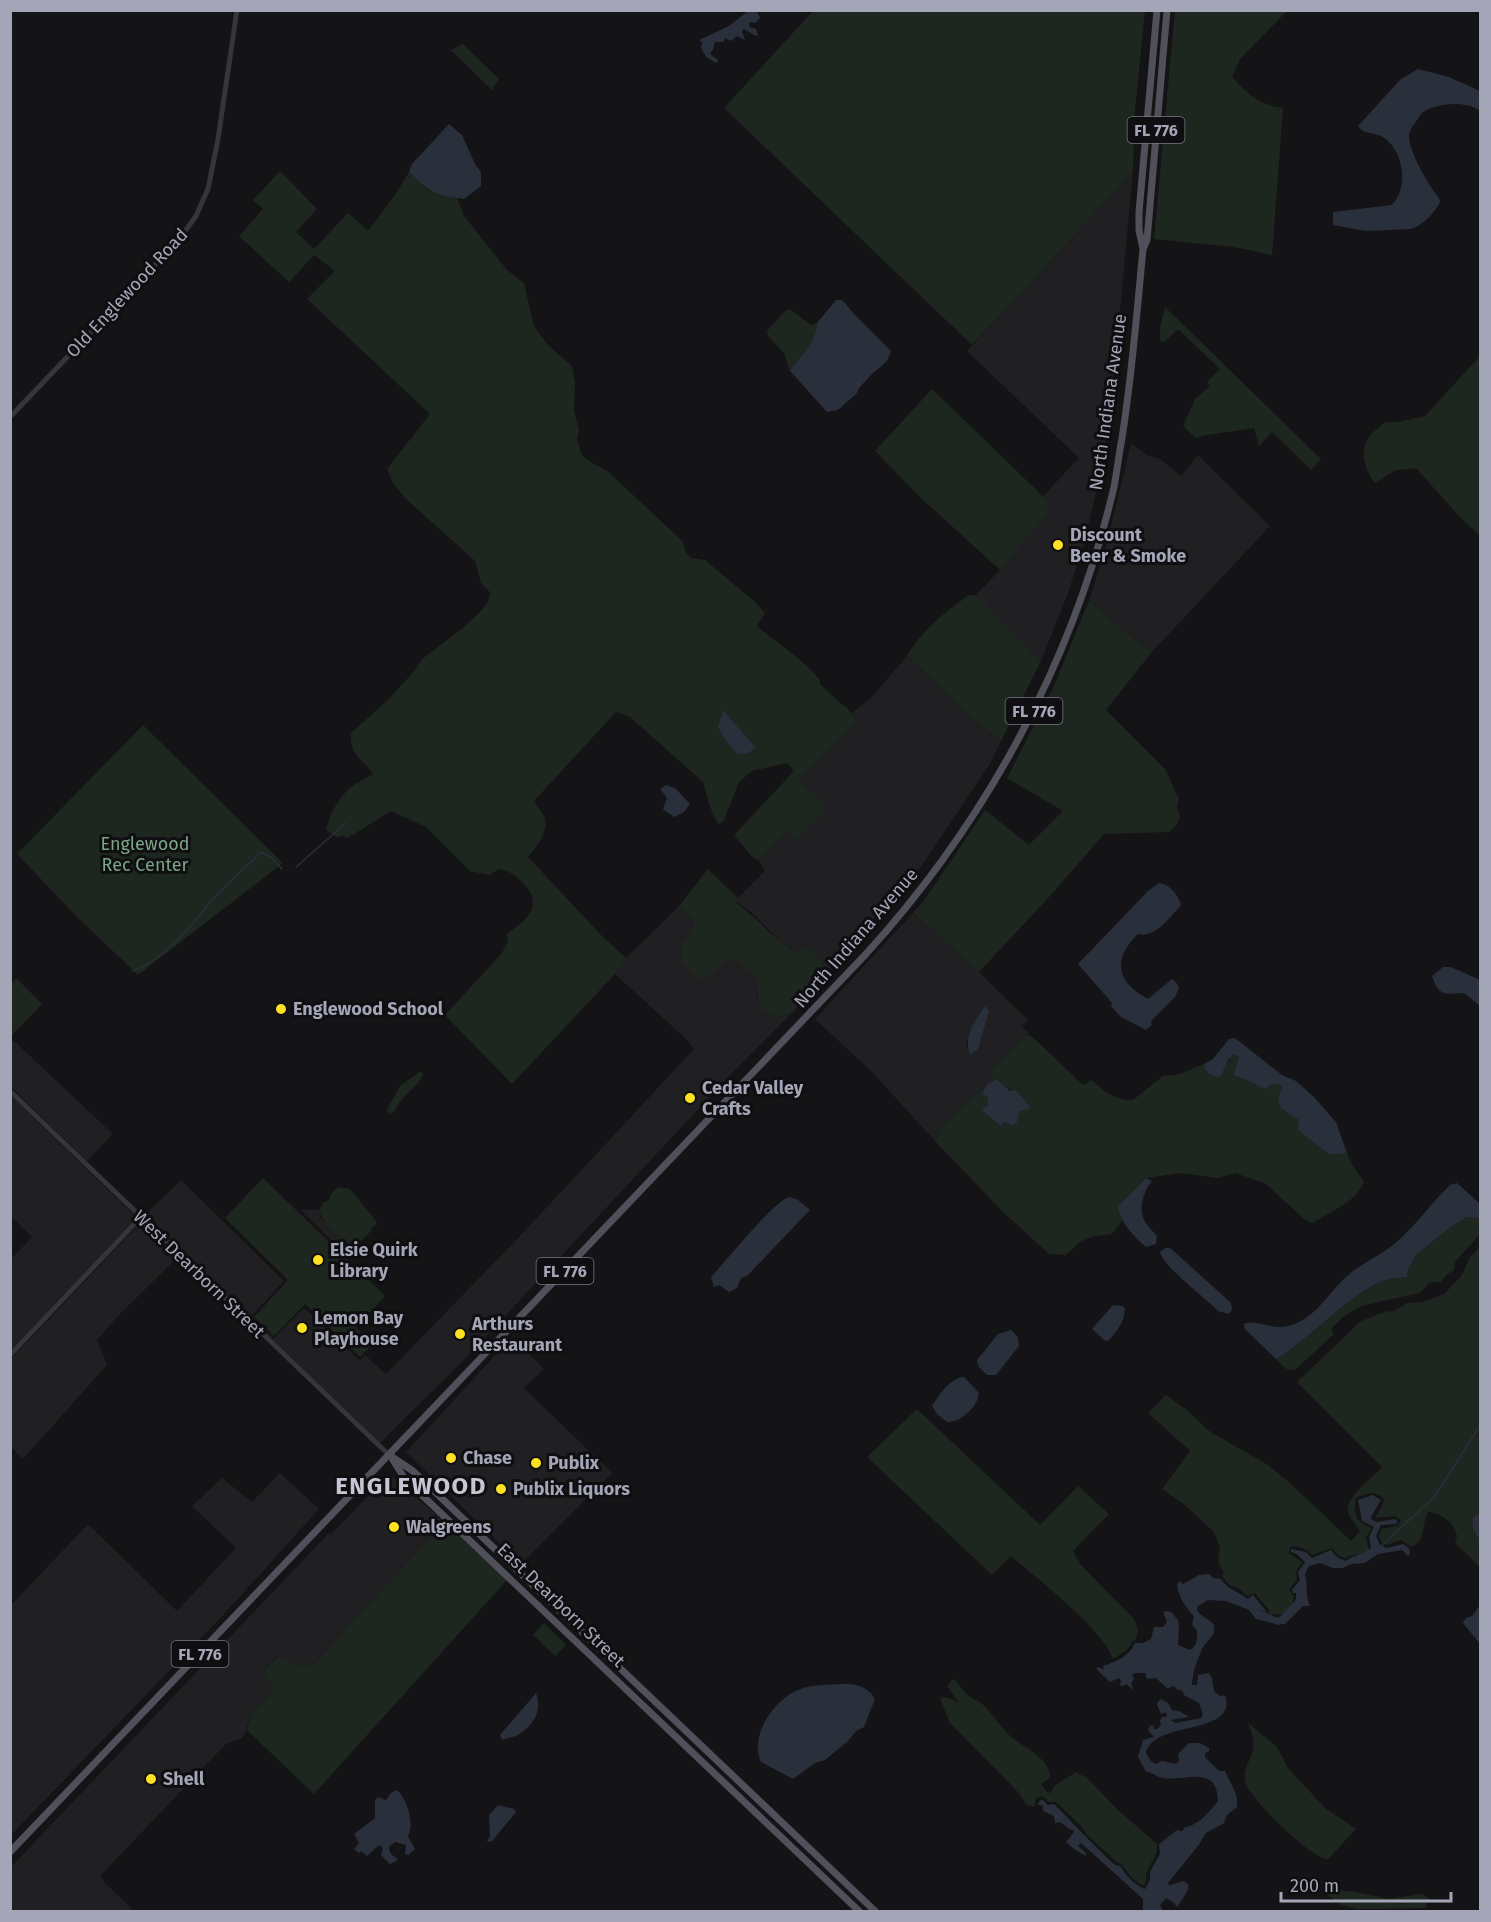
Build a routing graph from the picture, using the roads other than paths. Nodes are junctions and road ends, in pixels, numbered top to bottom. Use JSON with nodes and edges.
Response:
{"nodes":[{"id":1,"x":237,"y":10,"type":"edge"},
{"id":2,"x":1157,"y":10,"type":"edge"},
{"id":3,"x":1167,"y":10,"type":"edge"},
{"id":4,"x":1143,"y":249,"type":"junction"},
{"id":5,"x":10,"y":417,"type":"edge"},
{"id":6,"x":10,"y":1091,"type":"edge"},
{"id":7,"x":141,"y":1218,"type":"junction"},
{"id":8,"x":10,"y":1355,"type":"edge"},
{"id":9,"x":389,"y":1455,"type":"junction"},
{"id":10,"x":10,"y":1852,"type":"edge"},
{"id":11,"x":860,"y":1911,"type":"edge"},
{"id":12,"x":876,"y":1911,"type":"edge"}],
"edges":[{"from":1,"to":5,"type":"street","name":"Old Englewood Road"},
{"from":2,"to":4,"type":"main road","name":"North Indiana Avenue","number":"FL 776"},
{"from":3,"to":4,"type":"main road","name":"North Indiana Avenue","number":"FL 776"},
{"from":4,"to":9,"type":"main road","name":"North Indiana Avenue","number":"FL 776"},
{"from":6,"to":7,"type":"street","name":"West Dearborn Street"},
{"from":7,"to":8,"type":"street"},
{"from":7,"to":9,"type":"street","name":"West Dearborn Street"},
{"from":9,"to":10,"type":"main road","number":"FL 776"},
{"from":9,"to":11,"type":"main road","name":"East Dearborn Street"},
{"from":9,"to":12,"type":"main road","name":"East Dearborn Street"}]}
